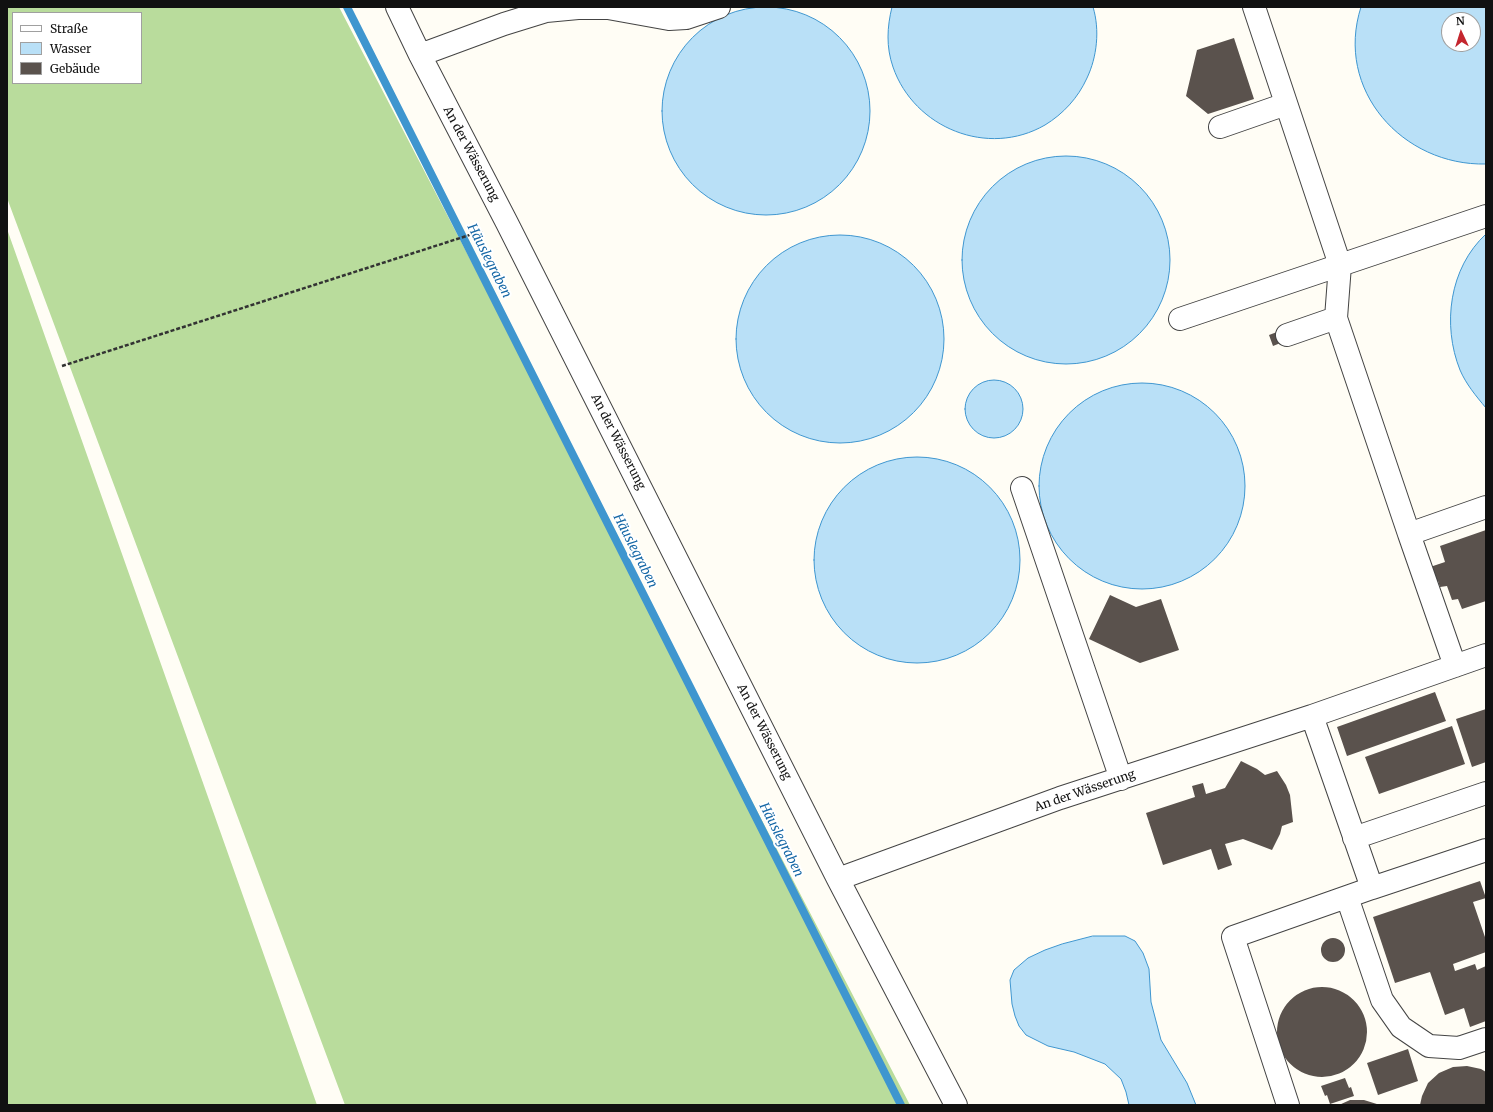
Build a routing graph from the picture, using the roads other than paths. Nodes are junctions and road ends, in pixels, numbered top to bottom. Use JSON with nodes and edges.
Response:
{"nodes":[{"id":1,"x":397,"y":7,"type":"edge"},
{"id":2,"x":719,"y":7,"type":"edge"},
{"id":3,"x":1254,"y":7,"type":"edge"},
{"id":4,"x":420,"y":55,"type":"junction"},
{"id":5,"x":1286,"y":104,"type":"junction"},
{"id":6,"x":1220,"y":127,"type":"dead end"},
{"id":7,"x":1486,"y":216,"type":"edge"},
{"id":8,"x":1340,"y":265,"type":"junction"},
{"id":9,"x":1336,"y":318,"type":"junction"},
{"id":10,"x":1180,"y":319,"type":"dead end"},
{"id":11,"x":1287,"y":335,"type":"dead end"},
{"id":12,"x":1022,"y":488,"type":"dead end"},
{"id":13,"x":1486,"y":507,"type":"edge"},
{"id":14,"x":1409,"y":534,"type":"junction"},
{"id":15,"x":1486,"y":655,"type":"edge"},
{"id":16,"x":1455,"y":666,"type":"junction"},
{"id":17,"x":1312,"y":716,"type":"junction"},
{"id":18,"x":1120,"y":779,"type":"junction"},
{"id":19,"x":1486,"y":793,"type":"edge"},
{"id":20,"x":1354,"y":838,"type":"junction"},
{"id":21,"x":1486,"y":850,"type":"edge"},
{"id":22,"x":838,"y":879,"type":"junction"},
{"id":23,"x":1372,"y":888,"type":"junction"},
{"id":24,"x":1346,"y":898,"type":"junction"},
{"id":25,"x":1486,"y":1039,"type":"edge"},
{"id":26,"x":956,"y":1105,"type":"edge"},
{"id":27,"x":1288,"y":1105,"type":"edge"}],
"edges":[{"from":1,"to":4,"type":"street","name":"An der Wässerung"},
{"from":2,"to":4,"type":"street"},
{"from":3,"to":5,"type":"street"},
{"from":4,"to":22,"type":"street","name":"An der Wässerung"},
{"from":5,"to":6,"type":"street"},
{"from":5,"to":8,"type":"street"},
{"from":7,"to":8,"type":"street"},
{"from":8,"to":9,"type":"street"},
{"from":8,"to":10,"type":"street"},
{"from":9,"to":11,"type":"street"},
{"from":9,"to":14,"type":"street"},
{"from":12,"to":18,"type":"street"},
{"from":13,"to":14,"type":"street"},
{"from":14,"to":16,"type":"street"},
{"from":15,"to":16,"type":"street","name":"An der Wässerung"},
{"from":16,"to":17,"type":"street","name":"An der Wässerung"},
{"from":17,"to":18,"type":"street","name":"An der Wässerung"},
{"from":17,"to":20,"type":"street"},
{"from":18,"to":22,"type":"street","name":"An der Wässerung"},
{"from":19,"to":20,"type":"street"},
{"from":20,"to":23,"type":"street"},
{"from":21,"to":23,"type":"street"},
{"from":22,"to":26,"type":"street","name":"An der Wässerung"},
{"from":23,"to":24,"type":"street"},
{"from":24,"to":25,"type":"street"},
{"from":24,"to":27,"type":"street"}]}
